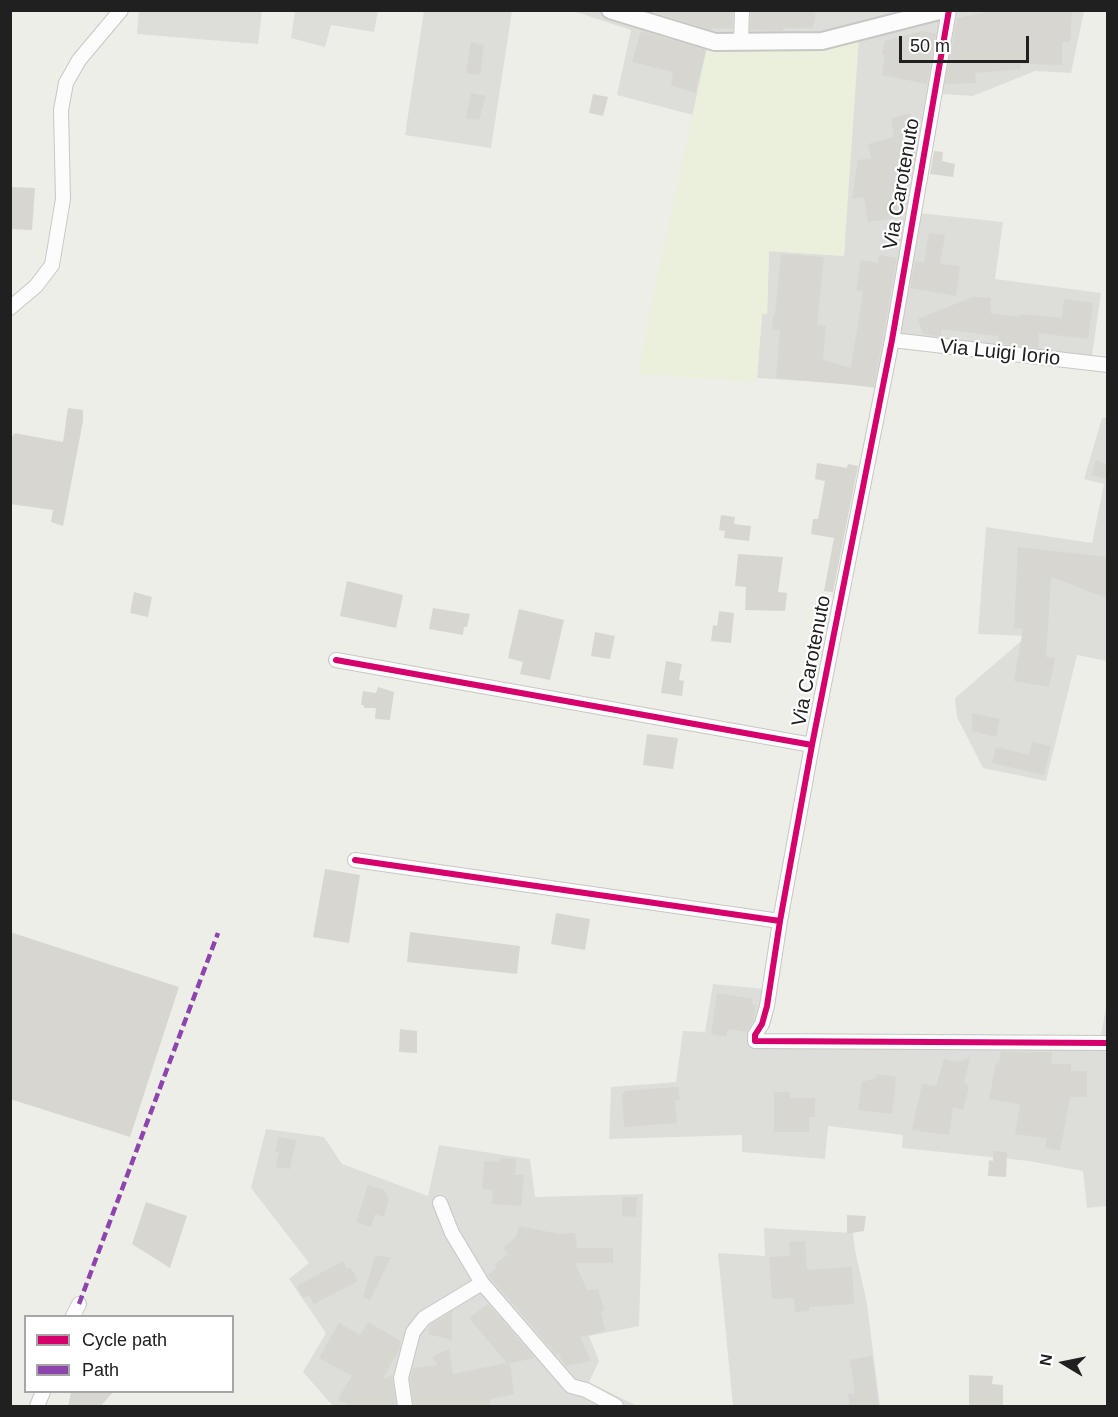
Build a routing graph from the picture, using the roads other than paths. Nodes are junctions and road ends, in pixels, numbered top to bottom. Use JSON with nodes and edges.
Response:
{"nodes":[{"id":1,"x":121,"y":10,"type":"edge"},
{"id":2,"x":610,"y":10,"type":"edge"},
{"id":3,"x":742,"y":10,"type":"edge"},
{"id":4,"x":943,"y":11,"type":"edge"},
{"id":5,"x":741,"y":42,"type":"junction"},
{"id":6,"x":10,"y":308,"type":"edge"},
{"id":7,"x":892,"y":340,"type":"junction"},
{"id":8,"x":1107,"y":365,"type":"edge"},
{"id":9,"x":336,"y":660,"type":"dead end"},
{"id":10,"x":812,"y":746,"type":"junction"},
{"id":11,"x":355,"y":860,"type":"dead end"},
{"id":12,"x":780,"y":921,"type":"junction"},
{"id":13,"x":1107,"y":1043,"type":"edge"},
{"id":14,"x":440,"y":1203,"type":"dead end"},
{"id":15,"x":482,"y":1284,"type":"junction"},
{"id":16,"x":43,"y":1393,"type":"edge"},
{"id":17,"x":37,"y":1407,"type":"edge"},
{"id":18,"x":405,"y":1407,"type":"edge"},
{"id":19,"x":616,"y":1407,"type":"edge"}],
"edges":[{"from":1,"to":6,"type":"street"},
{"from":2,"to":5,"type":"street"},
{"from":3,"to":5,"type":"street"},
{"from":4,"to":5,"type":"street"},
{"from":4,"to":7,"type":"street","name":"Via Carotenuto"},
{"from":7,"to":8,"type":"street","name":"Via Luigi Iorio"},
{"from":7,"to":10,"type":"street","name":"Via Carotenuto"},
{"from":9,"to":10,"type":"street"},
{"from":10,"to":12,"type":"street","name":"Via Carotenuto"},
{"from":11,"to":12,"type":"street"},
{"from":12,"to":13,"type":"street","name":"Via Carotenuto"},
{"from":14,"to":15,"type":"street"},
{"from":15,"to":18,"type":"street"},
{"from":15,"to":19,"type":"street"},
{"from":16,"to":17,"type":"street"}]}
